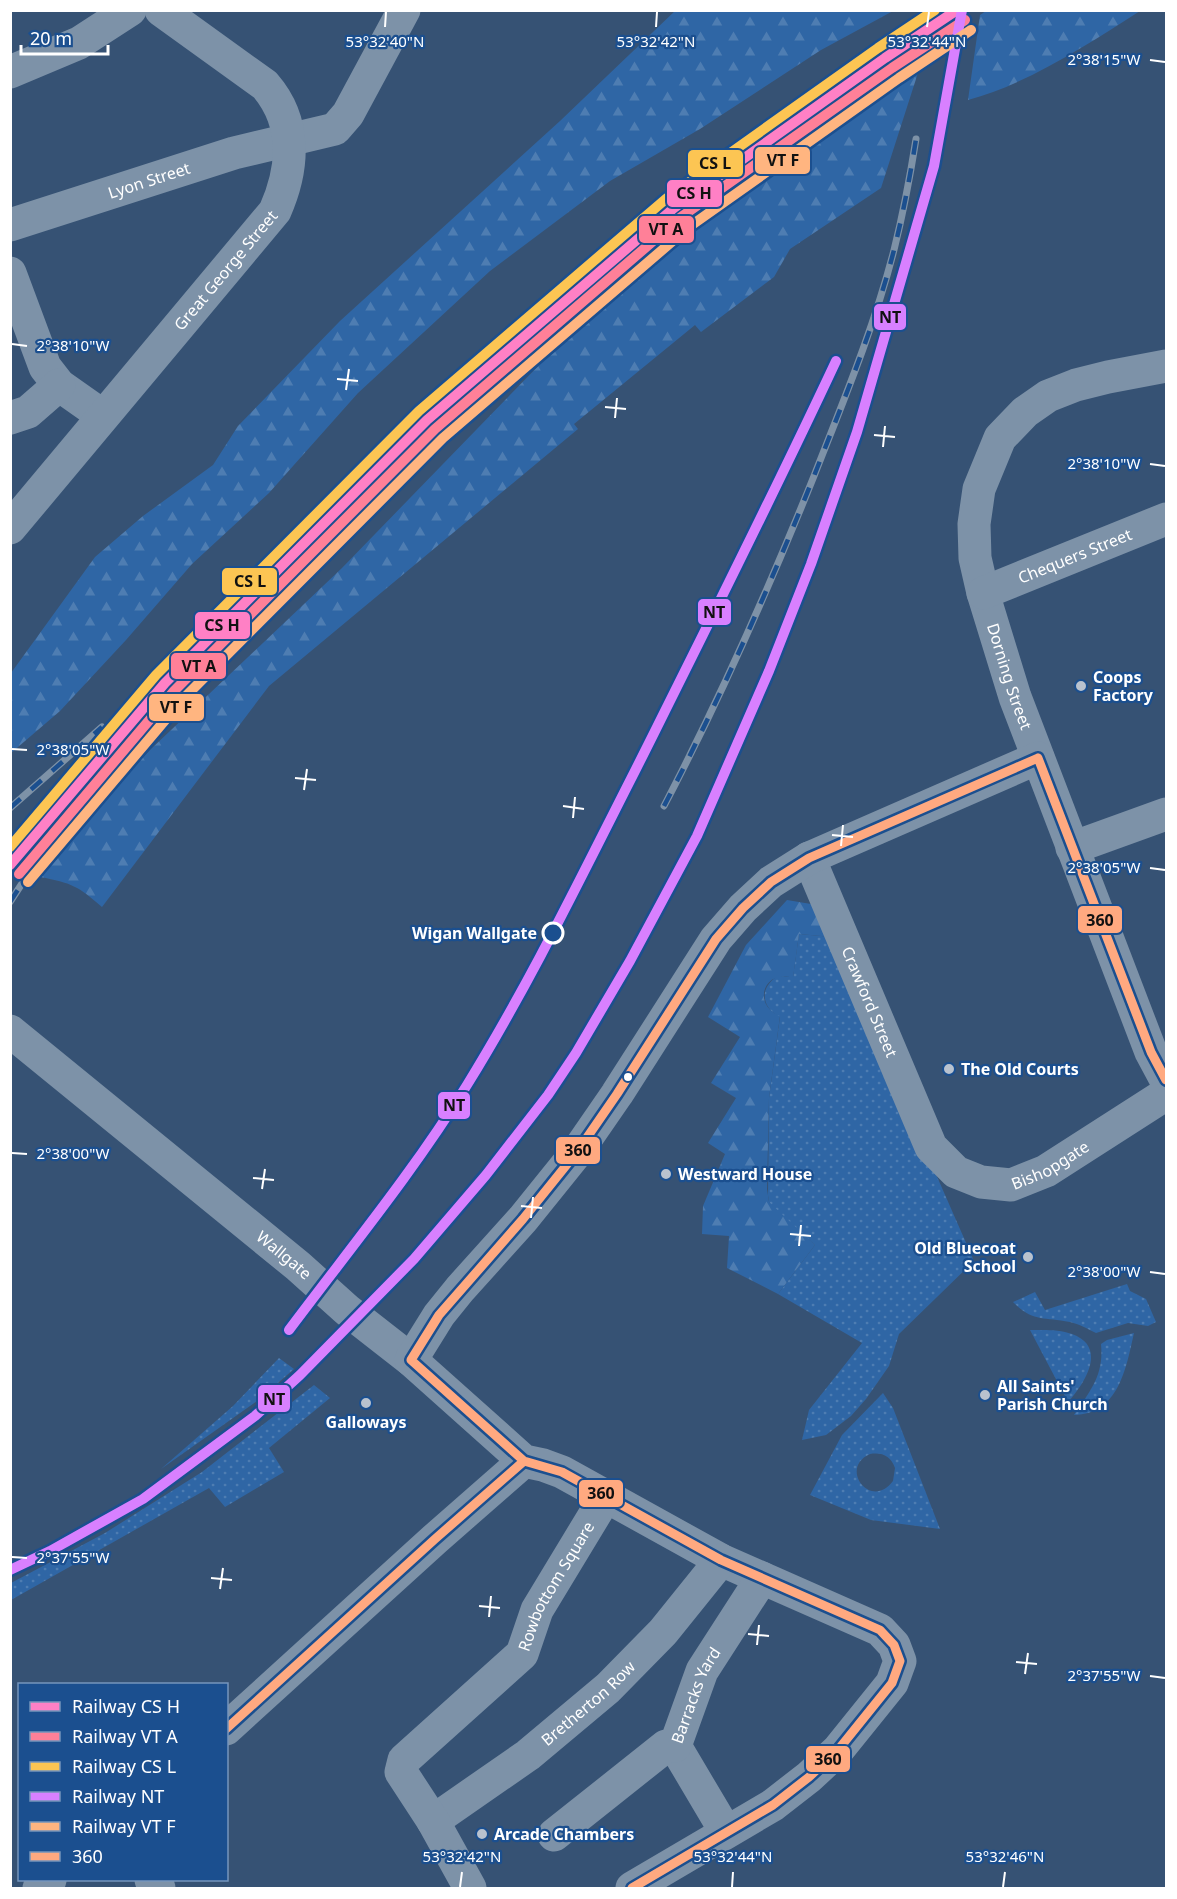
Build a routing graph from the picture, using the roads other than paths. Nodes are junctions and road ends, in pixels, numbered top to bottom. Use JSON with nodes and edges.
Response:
{"nodes":[{"id":1,"x":130,"y":10,"type":"edge"},
{"id":2,"x":161,"y":10,"type":"edge"},
{"id":3,"x":404,"y":10,"type":"edge"},
{"id":4,"x":10,"y":72,"type":"edge"},
{"id":5,"x":289,"y":141,"type":"junction"},
{"id":6,"x":10,"y":225,"type":"edge"},
{"id":7,"x":10,"y":273,"type":"edge"},
{"id":8,"x":1167,"y":366,"type":"edge"},
{"id":9,"x":59,"y":385,"type":"junction"},
{"id":10,"x":103,"y":416,"type":"junction"},
{"id":11,"x":10,"y":418,"type":"edge"},
{"id":12,"x":1167,"y":519,"type":"edge"},
{"id":13,"x":10,"y":528,"type":"edge"},
{"id":14,"x":983,"y":593,"type":"junction"},
{"id":15,"x":1038,"y":758,"type":"junction"},
{"id":16,"x":1167,"y":814,"type":"edge"},
{"id":17,"x":1072,"y":848,"type":"junction"},
{"id":18,"x":809,"y":858,"type":"junction"},
{"id":19,"x":10,"y":1031,"type":"edge"},
{"id":20,"x":1167,"y":1080,"type":"edge"},
{"id":21,"x":1167,"y":1094,"type":"edge"},
{"id":22,"x":931,"y":1147,"type":"joint"},
{"id":23,"x":411,"y":1359,"type":"junction"},
{"id":24,"x":524,"y":1461,"type":"junction"},
{"id":25,"x":606,"y":1496,"type":"junction"},
{"id":26,"x":721,"y":1560,"type":"junction"},
{"id":27,"x":762,"y":1578,"type":"junction"},
{"id":28,"x":228,"y":1727,"type":"edge"},
{"id":29,"x":675,"y":1746,"type":"junction"},
{"id":30,"x":433,"y":1821,"type":"junction"},
{"id":31,"x":726,"y":1832,"type":"junction"},
{"id":32,"x":554,"y":1835,"type":"dead end"},
{"id":33,"x":470,"y":1888,"type":"edge"},
{"id":34,"x":632,"y":1888,"type":"edge"}],
"edges":[{"from":1,"to":4,"type":"street"},
{"from":2,"to":5,"type":"street","name":"Great George Street"},
{"from":3,"to":5,"type":"street"},
{"from":5,"to":6,"type":"street","name":"Lyon Street"},
{"from":5,"to":10,"type":"street","name":"Great George Street"},
{"from":7,"to":9,"type":"street"},
{"from":8,"to":14,"type":"street","name":"Dorning Street"},
{"from":9,"to":10,"type":"street"},
{"from":9,"to":11,"type":"street"},
{"from":10,"to":13,"type":"street","name":"Great George Street"},
{"from":12,"to":14,"type":"street","name":"Chequers Street"},
{"from":14,"to":15,"type":"street","name":"Dorning Street"},
{"from":15,"to":17,"type":"street","name":"Dorning Street"},
{"from":15,"to":18,"type":"street"},
{"from":16,"to":17,"type":"street"},
{"from":17,"to":20,"type":"street","name":"Dorning Street"},
{"from":18,"to":22,"type":"street","name":"Crawford Street"},
{"from":18,"to":23,"type":"street"},
{"from":19,"to":23,"type":"street","name":"Wallgate"},
{"from":21,"to":22,"type":"street","name":"Bishopgate"},
{"from":23,"to":24,"type":"street","name":"Wallgate"},
{"from":24,"to":25,"type":"street","name":"Wallgate"},
{"from":24,"to":28,"type":"street"},
{"from":25,"to":26,"type":"street","name":"Wallgate"},
{"from":25,"to":30,"type":"street","name":"Rowbottom Square"},
{"from":26,"to":27,"type":"street","name":"Wallgate"},
{"from":26,"to":30,"type":"street","name":"Bretherton Row"},
{"from":27,"to":29,"type":"street","name":"Barracks Yard"},
{"from":27,"to":31,"type":"street","name":"Wallgate"},
{"from":29,"to":31,"type":"street"},
{"from":29,"to":32,"type":"street","name":"Barracks Yard"},
{"from":30,"to":33,"type":"street"},
{"from":31,"to":34,"type":"street"}]}
